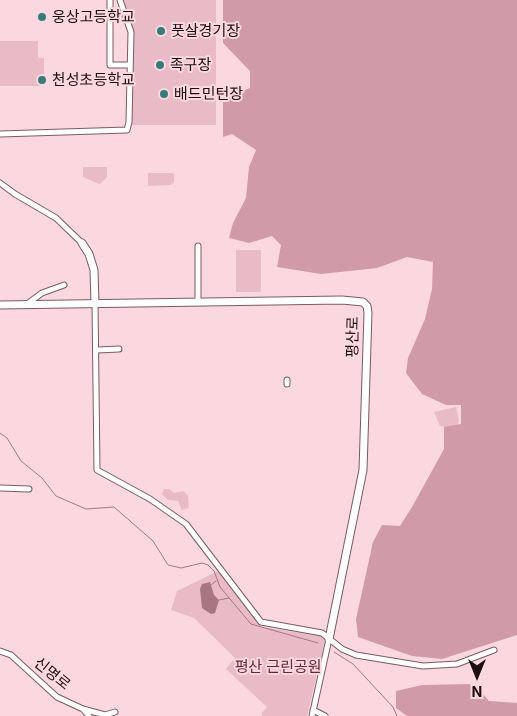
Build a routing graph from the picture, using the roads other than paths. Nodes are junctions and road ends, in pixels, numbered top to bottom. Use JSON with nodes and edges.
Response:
{"nodes":[{"id":1,"x":110,"y":0,"type":"edge"},
{"id":2,"x":120,"y":0,"type":"edge"},
{"id":3,"x":130,"y":65,"type":"junction"},
{"id":4,"x":0,"y":134,"type":"edge"},
{"id":5,"x":0,"y":183,"type":"edge"},
{"id":6,"x":82,"y":243,"type":"joint"},
{"id":7,"x":198,"y":246,"type":"dead end"},
{"id":8,"x":64,"y":284,"type":"dead end"},
{"id":9,"x":198,"y":301,"type":"junction"},
{"id":10,"x":95,"y":303,"type":"junction"},
{"id":11,"x":0,"y":305,"type":"edge"},
{"id":12,"x":26,"y":305,"type":"junction"},
{"id":13,"x":119,"y":349,"type":"dead end"},
{"id":14,"x":97,"y":350,"type":"junction"},
{"id":15,"x":0,"y":488,"type":"edge"},
{"id":16,"x":28,"y":489,"type":"dead end"},
{"id":17,"x":329,"y":639,"type":"junction"},
{"id":18,"x":494,"y":650,"type":"dead end"},
{"id":19,"x":0,"y":652,"type":"edge"},
{"id":20,"x":83,"y":709,"type":"junction"},
{"id":21,"x":115,"y":712,"type":"dead end"},
{"id":22,"x":313,"y":713,"type":"edge"},
{"id":23,"x":89,"y":716,"type":"edge"},
{"id":24,"x":326,"y":716,"type":"edge"}],
"edges":[{"from":1,"to":3,"type":"street"},
{"from":2,"to":3,"type":"street"},
{"from":3,"to":4,"type":"street"},
{"from":5,"to":6,"type":"street"},
{"from":6,"to":10,"type":"street"},
{"from":7,"to":9,"type":"street"},
{"from":8,"to":12,"type":"street"},
{"from":9,"to":10,"type":"street","name":"평산로"},
{"from":9,"to":17,"type":"street","name":"평산로"},
{"from":10,"to":12,"type":"street","name":"평산로"},
{"from":10,"to":14,"type":"street"},
{"from":11,"to":12,"type":"street","name":"평산로"},
{"from":13,"to":14,"type":"street"},
{"from":14,"to":17,"type":"street"},
{"from":15,"to":16,"type":"street"},
{"from":17,"to":18,"type":"street"},
{"from":17,"to":22,"type":"street"},
{"from":19,"to":20,"type":"street","name":"신명로"},
{"from":20,"to":21,"type":"street"},
{"from":20,"to":23,"type":"street","name":"신명로"},
{"from":22,"to":24,"type":"street"}]}
